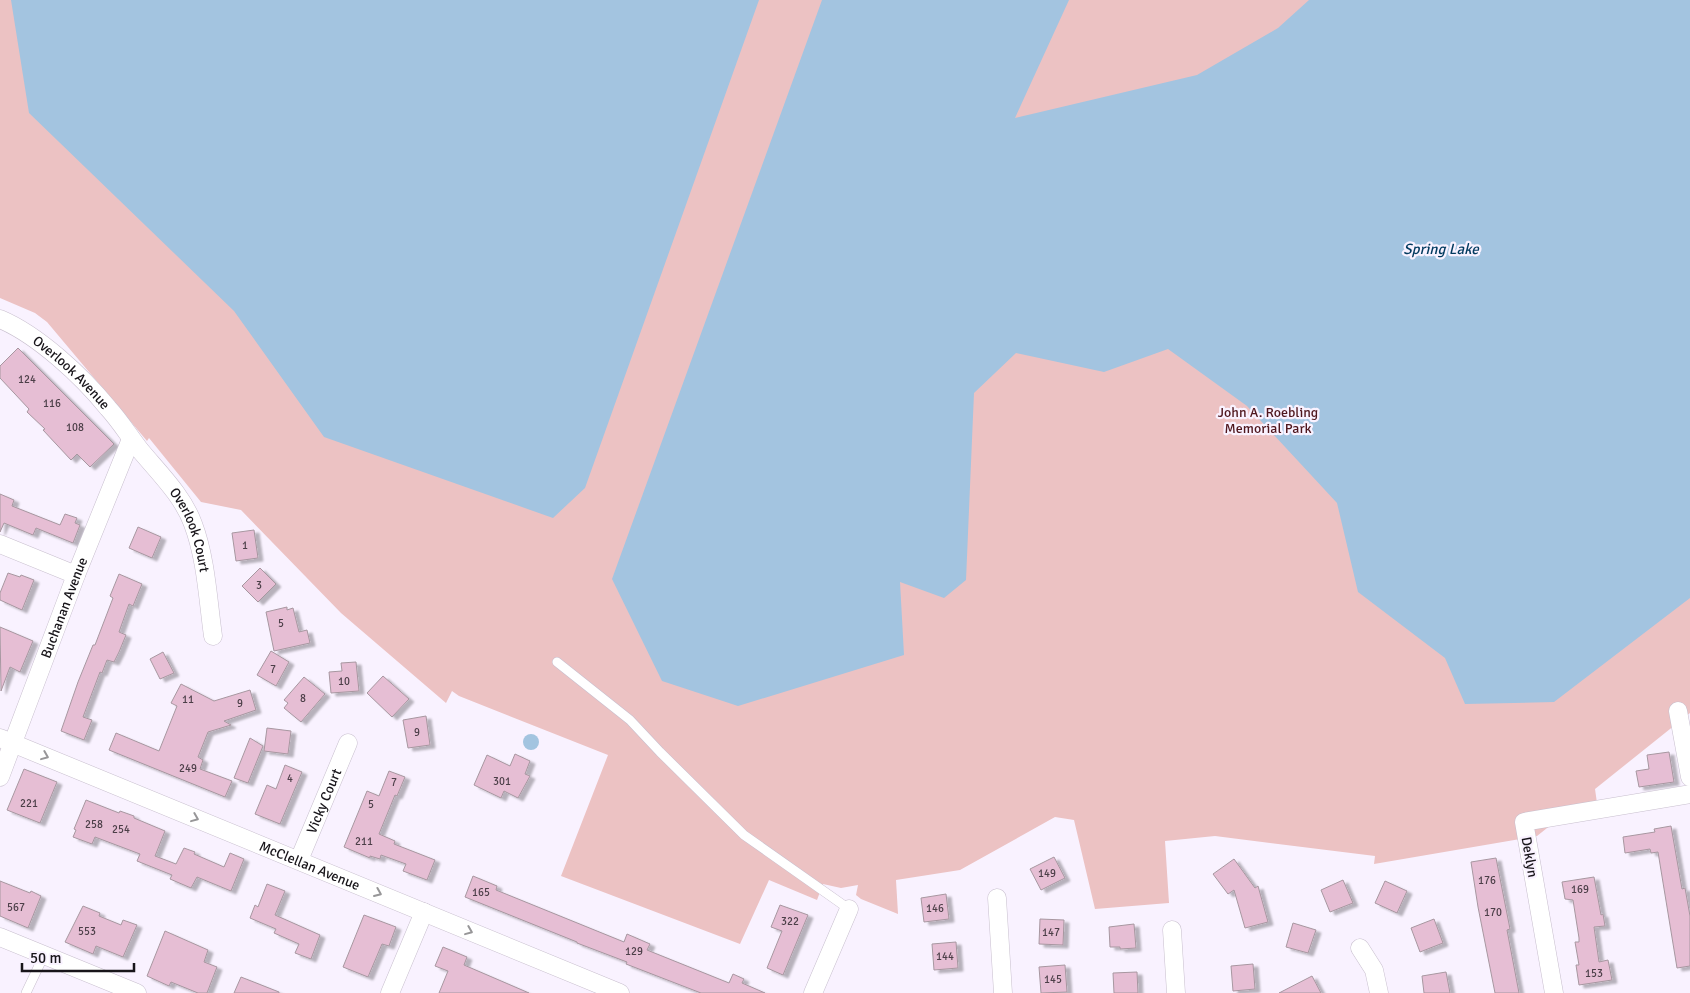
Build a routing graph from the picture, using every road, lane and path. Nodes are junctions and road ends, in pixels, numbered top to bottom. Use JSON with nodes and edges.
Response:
{"nodes":[{"id":1,"x":0,"y":319,"type":"edge"},
{"id":2,"x":132,"y":439,"type":"junction"},
{"id":3,"x":0,"y":544,"type":"edge"},
{"id":4,"x":76,"y":574,"type":"junction"},
{"id":5,"x":213,"y":636,"type":"dead end"},
{"id":6,"x":557,"y":662,"type":"dead end"},
{"id":7,"x":1678,"y":711,"type":"dead end"},
{"id":8,"x":7,"y":741,"type":"edge"},
{"id":9,"x":348,"y":742,"type":"dead end"},
{"id":10,"x":1690,"y":777,"type":"edge"},
{"id":11,"x":0,"y":778,"type":"edge"},
{"id":12,"x":1690,"y":794,"type":"edge"},
{"id":13,"x":299,"y":860,"type":"junction"},
{"id":14,"x":997,"y":898,"type":"dead end"},
{"id":15,"x":849,"y":909,"type":"joint"},
{"id":16,"x":424,"y":912,"type":"junction"},
{"id":17,"x":1172,"y":930,"type":"dead end"},
{"id":18,"x":0,"y":937,"type":"edge"},
{"id":19,"x":1360,"y":948,"type":"dead end"},
{"id":20,"x":44,"y":955,"type":"junction"},
{"id":21,"x":26,"y":993,"type":"edge"},
{"id":22,"x":137,"y":993,"type":"edge"},
{"id":23,"x":390,"y":993,"type":"edge"},
{"id":24,"x":620,"y":993,"type":"edge"},
{"id":25,"x":813,"y":993,"type":"edge"},
{"id":26,"x":1003,"y":993,"type":"edge"},
{"id":27,"x":1176,"y":993,"type":"edge"},
{"id":28,"x":1379,"y":993,"type":"edge"},
{"id":29,"x":1554,"y":993,"type":"edge"}],
"edges":[{"from":1,"to":2,"type":"street","name":"Overlook Avenue"},
{"from":2,"to":4,"type":"street","name":"Buchanan Avenue"},
{"from":2,"to":5,"type":"street","name":"Overlook Court"},
{"from":3,"to":4,"type":"street"},
{"from":4,"to":8,"type":"street","name":"Buchanan Avenue"},
{"from":6,"to":15,"type":"lane"},
{"from":7,"to":10,"type":"street"},
{"from":8,"to":11,"type":"street","name":"Buchanan Avenue"},
{"from":8,"to":13,"type":"street","name":"McClellan Avenue","one_way":true},
{"from":9,"to":13,"type":"street","name":"Vicky Court"},
{"from":12,"to":29,"type":"street","name":"Deklyn"},
{"from":13,"to":16,"type":"street","name":"McClellan Avenue","one_way":true},
{"from":14,"to":26,"type":"street"},
{"from":15,"to":25,"type":"street"},
{"from":16,"to":23,"type":"street"},
{"from":16,"to":24,"type":"street","name":"McClellan Avenue","one_way":true},
{"from":17,"to":27,"type":"street"},
{"from":18,"to":20,"type":"street"},
{"from":19,"to":28,"type":"street"},
{"from":20,"to":21,"type":"lane"},
{"from":20,"to":22,"type":"street"}]}
